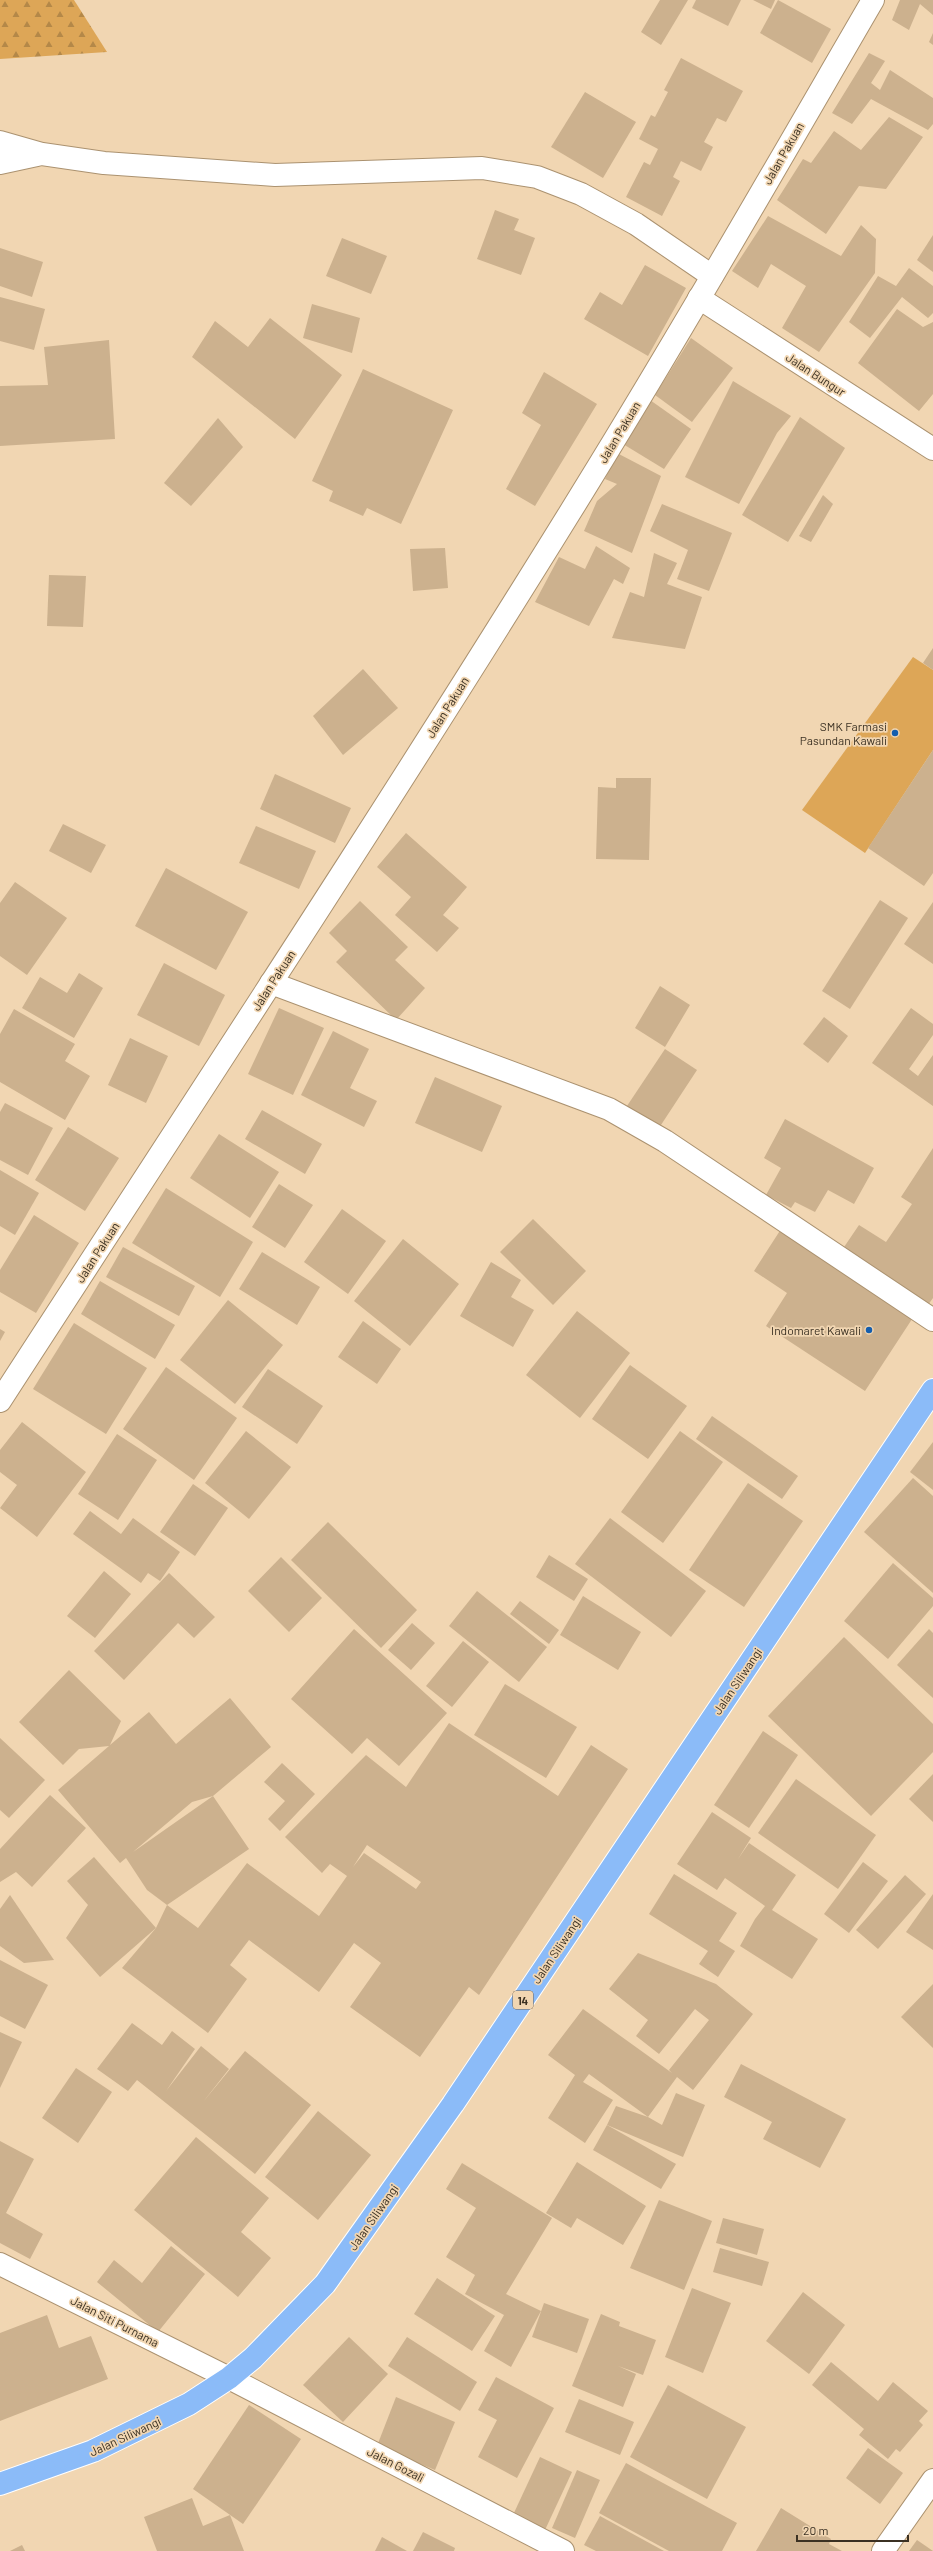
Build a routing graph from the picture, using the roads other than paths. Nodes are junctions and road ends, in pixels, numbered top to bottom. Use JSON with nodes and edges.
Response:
{"nodes":[{"id":1,"x":873,"y":0,"type":"edge"},
{"id":2,"x":0,"y":142,"type":"edge"},
{"id":3,"x":42,"y":154,"type":"junction"},
{"id":4,"x":0,"y":163,"type":"edge"},
{"id":5,"x":712,"y":276,"type":"junction"},
{"id":6,"x":699,"y":298,"type":"junction"},
{"id":7,"x":933,"y":450,"type":"edge"},
{"id":8,"x":271,"y":983,"type":"junction"},
{"id":9,"x":933,"y":1320,"type":"edge"},
{"id":10,"x":933,"y":1390,"type":"edge"},
{"id":11,"x":0,"y":1401,"type":"edge"},
{"id":12,"x":0,"y":2264,"type":"edge"},
{"id":13,"x":229,"y":2378,"type":"junction"},
{"id":14,"x":933,"y":2480,"type":"edge"},
{"id":15,"x":0,"y":2484,"type":"edge"},
{"id":16,"x":563,"y":2551,"type":"edge"},
{"id":17,"x":883,"y":2551,"type":"edge"}],
"edges":[{"from":1,"to":5,"type":"street","name":"Jalan Pakuan"},
{"from":2,"to":3,"type":"street"},
{"from":3,"to":4,"type":"street"},
{"from":3,"to":5,"type":"street"},
{"from":5,"to":6,"type":"street","name":"Jalan Pakuan"},
{"from":6,"to":7,"type":"street","name":"Jalan Bungur"},
{"from":6,"to":8,"type":"street","name":"Jalan Pakuan"},
{"from":8,"to":9,"type":"street"},
{"from":8,"to":11,"type":"street","name":"Jalan Pakuan"},
{"from":10,"to":13,"type":"highway","name":"Jalan Siliwangi","number":"14"},
{"from":12,"to":13,"type":"street","name":"Jalan Siti Purnama"},
{"from":13,"to":15,"type":"highway","name":"Jalan Siliwangi","number":"14"},
{"from":13,"to":16,"type":"street","name":"Jalan Gozali"},
{"from":14,"to":17,"type":"street"}]}
